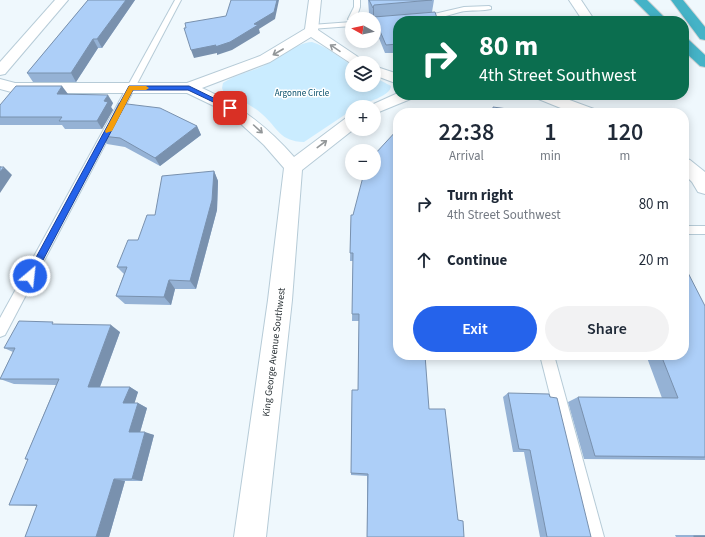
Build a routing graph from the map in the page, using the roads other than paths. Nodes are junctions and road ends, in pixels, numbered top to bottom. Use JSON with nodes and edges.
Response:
{"nodes":[{"id":1,"x":62,"y":0,"type":"edge"},
{"id":2,"x":178,"y":0,"type":"edge"},
{"id":3,"x":315,"y":0,"type":"edge"},
{"id":4,"x":357,"y":0,"type":"edge"},
{"id":5,"x":576,"y":0,"type":"edge"},
{"id":6,"x":640,"y":0,"type":"edge"},
{"id":7,"x":677,"y":0,"type":"edge"},
{"id":8,"x":489,"y":8,"type":"dead end"},
{"id":9,"x":355,"y":12,"type":"edge"},
{"id":10,"x":440,"y":16,"type":"edge"},
{"id":11,"x":586,"y":16,"type":"edge"},
{"id":12,"x":657,"y":16,"type":"edge"},
{"id":13,"x":345,"y":23,"type":"edge"},
{"id":14,"x":311,"y":29,"type":"junction"},
{"id":15,"x":705,"y":36,"type":"edge"},
{"id":16,"x":689,"y":48,"type":"edge"},
{"id":17,"x":350,"y":56,"type":"edge"},
{"id":18,"x":705,"y":64,"type":"edge"},
{"id":19,"x":0,"y":71,"type":"edge"},
{"id":20,"x":381,"y":73,"type":"edge"},
{"id":21,"x":393,"y":77,"type":"edge"},
{"id":22,"x":0,"y":84,"type":"edge"},
{"id":23,"x":131,"y":88,"type":"junction"},
{"id":24,"x":189,"y":88,"type":"junction"},
{"id":25,"x":395,"y":100,"type":"edge"},
{"id":26,"x":555,"y":100,"type":"edge"},
{"id":27,"x":381,"y":106,"type":"edge"},
{"id":28,"x":575,"y":108,"type":"edge"},
{"id":29,"x":345,"y":127,"type":"edge"},
{"id":30,"x":293,"y":167,"type":"junction"},
{"id":31,"x":689,"y":168,"type":"edge"},
{"id":32,"x":705,"y":187,"type":"edge"},
{"id":33,"x":689,"y":230,"type":"edge"},
{"id":34,"x":705,"y":230,"type":"edge"},
{"id":35,"x":0,"y":331,"type":"edge"},
{"id":36,"x":548,"y":360,"type":"edge"},
{"id":37,"x":250,"y":537,"type":"edge"},
{"id":38,"x":595,"y":537,"type":"edge"}],
"edges":[{"from":1,"to":19,"type":"street"},
{"from":2,"to":23,"type":"lane"},
{"from":3,"to":14,"type":"street"},
{"from":4,"to":9,"type":"lane"},
{"from":5,"to":11,"type":"street"},
{"from":6,"to":12,"type":"highway"},
{"from":7,"to":15,"type":"highway"},
{"from":8,"to":10,"type":"lane"},
{"from":13,"to":14,"type":"lane"},
{"from":17,"to":14,"type":"street","one_way":true},
{"from":14,"to":24,"type":"street","one_way":true},
{"from":16,"to":18,"type":"highway"},
{"from":20,"to":21,"type":"street"},
{"from":22,"to":23,"type":"street"},
{"from":23,"to":24,"type":"street"},
{"from":23,"to":35,"type":"lane"},
{"from":24,"to":30,"type":"street","one_way":true},
{"from":25,"to":27,"type":"street"},
{"from":26,"to":28,"type":"street"},
{"from":30,"to":29,"type":"street","one_way":true},
{"from":30,"to":37,"type":"street","name":"King George Avenue Southwest"},
{"from":31,"to":32,"type":"street"},
{"from":33,"to":34,"type":"lane"},
{"from":36,"to":38,"type":"lane"}]}
